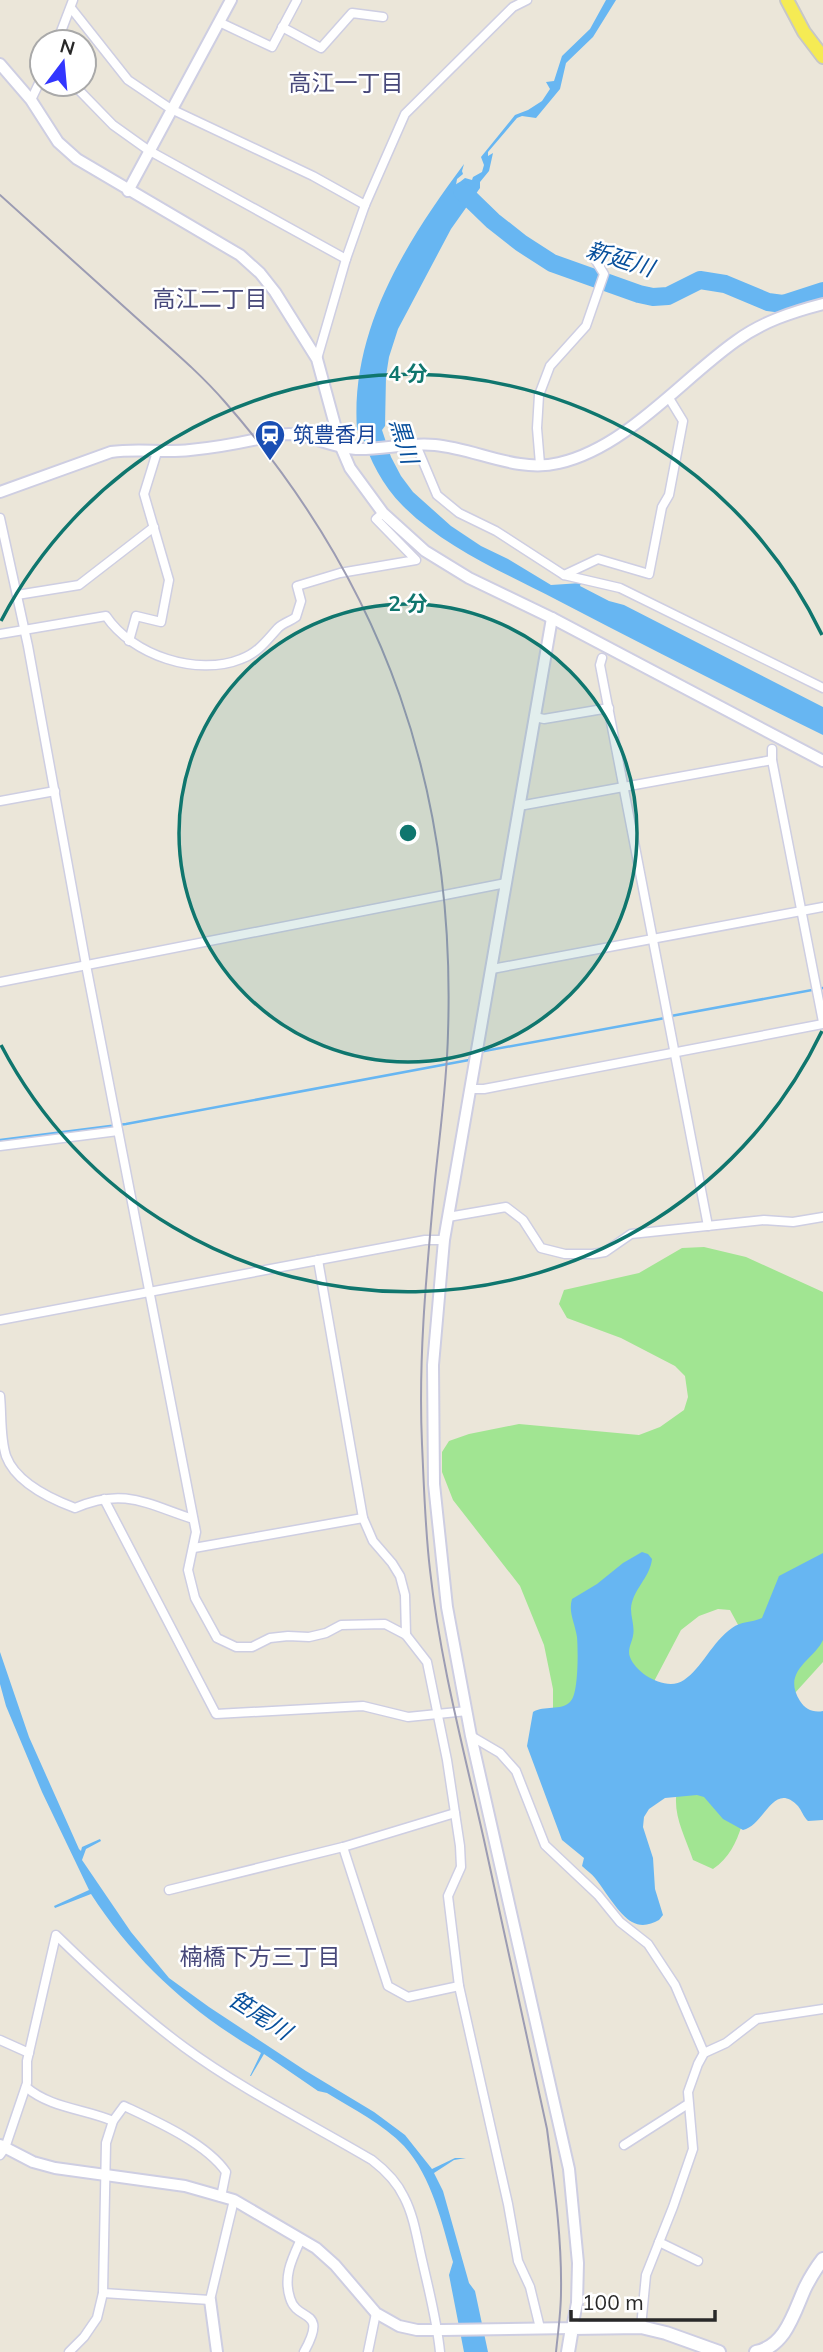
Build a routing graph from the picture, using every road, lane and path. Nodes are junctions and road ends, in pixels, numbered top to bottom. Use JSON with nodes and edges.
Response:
{"nodes":[{"id":1,"x":231,"y":0,"type":"edge"},
{"id":2,"x":297,"y":0,"type":"edge"},
{"id":3,"x":527,"y":0,"type":"edge"},
{"id":4,"x":787,"y":0,"type":"edge"},
{"id":5,"x":72,"y":4,"type":"edge"},
{"id":6,"x":383,"y":18,"type":"dead end"},
{"id":7,"x":219,"y":22,"type":"junction"},
{"id":8,"x":282,"y":27,"type":"junction"},
{"id":9,"x":63,"y":28,"type":"edge"},
{"id":10,"x":823,"y":57,"type":"edge"},
{"id":11,"x":0,"y":64,"type":"edge"},
{"id":12,"x":87,"y":98,"type":"edge"},
{"id":13,"x":31,"y":100,"type":"joint"},
{"id":14,"x":171,"y":109,"type":"junction"},
{"id":15,"x":148,"y":150,"type":"junction"},
{"id":16,"x":128,"y":191,"type":"junction"},
{"id":17,"x":365,"y":205,"type":"junction"},
{"id":18,"x":593,"y":256,"type":"dead end"},
{"id":19,"x":345,"y":259,"type":"junction"},
{"id":20,"x":823,"y":304,"type":"edge"},
{"id":21,"x":317,"y":359,"type":"junction"},
{"id":22,"x":669,"y":398,"type":"junction"},
{"id":23,"x":410,"y":445,"type":"junction"},
{"id":24,"x":341,"y":447,"type":"junction"},
{"id":25,"x":157,"y":452,"type":"junction"},
{"id":26,"x":540,"y":464,"type":"junction"},
{"id":27,"x":0,"y":492,"type":"edge"},
{"id":28,"x":383,"y":513,"type":"junction"},
{"id":29,"x":0,"y":518,"type":"edge"},
{"id":30,"x":153,"y":527,"type":"junction"},
{"id":31,"x":564,"y":575,"type":"junction"},
{"id":32,"x":17,"y":595,"type":"junction"},
{"id":33,"x":552,"y":618,"type":"junction"},
{"id":34,"x":25,"y":629,"type":"junction"},
{"id":35,"x":0,"y":634,"type":"edge"},
{"id":36,"x":129,"y":641,"type":"junction"},
{"id":37,"x":602,"y":658,"type":"dead end"},
{"id":38,"x":823,"y":688,"type":"edge"},
{"id":39,"x":609,"y":708,"type":"junction"},
{"id":40,"x":535,"y":717,"type":"junction"},
{"id":41,"x":772,"y":749,"type":"dead end"},
{"id":42,"x":772,"y":760,"type":"junction"},
{"id":43,"x":823,"y":761,"type":"edge"},
{"id":44,"x":625,"y":787,"type":"junction"},
{"id":45,"x":55,"y":790,"type":"junction"},
{"id":46,"x":0,"y":801,"type":"edge"},
{"id":47,"x":519,"y":807,"type":"junction"},
{"id":48,"x":506,"y":883,"type":"junction"},
{"id":49,"x":823,"y":907,"type":"edge"},
{"id":50,"x":802,"y":911,"type":"junction"},
{"id":51,"x":653,"y":940,"type":"junction"},
{"id":52,"x":86,"y":965,"type":"junction"},
{"id":53,"x":492,"y":969,"type":"junction"},
{"id":54,"x":0,"y":982,"type":"edge"},
{"id":55,"x":823,"y":1023,"type":"edge"},
{"id":56,"x":676,"y":1052,"type":"junction"},
{"id":57,"x":470,"y":1089,"type":"junction"},
{"id":58,"x":118,"y":1131,"type":"junction"},
{"id":59,"x":0,"y":1146,"type":"edge"},
{"id":60,"x":448,"y":1217,"type":"junction"},
{"id":61,"x":823,"y":1217,"type":"edge"},
{"id":62,"x":708,"y":1226,"type":"junction"},
{"id":63,"x":444,"y":1240,"type":"junction"},
{"id":64,"x":318,"y":1260,"type":"junction"},
{"id":65,"x":148,"y":1293,"type":"junction"},
{"id":66,"x":0,"y":1320,"type":"edge"},
{"id":67,"x":0,"y":1396,"type":"edge"},
{"id":68,"x":104,"y":1499,"type":"junction"},
{"id":69,"x":363,"y":1518,"type":"junction"},
{"id":70,"x":192,"y":1519,"type":"junction"},
{"id":71,"x":194,"y":1548,"type":"junction"},
{"id":72,"x":406,"y":1635,"type":"junction"},
{"id":73,"x":467,"y":1711,"type":"junction"},
{"id":74,"x":437,"y":1715,"type":"junction"},
{"id":75,"x":471,"y":1736,"type":"junction"},
{"id":76,"x":455,"y":1813,"type":"junction"},
{"id":77,"x":343,"y":1847,"type":"junction"},
{"id":78,"x":169,"y":1889,"type":"dead end"},
{"id":79,"x":459,"y":1986,"type":"junction"},
{"id":80,"x":823,"y":2009,"type":"edge"},
{"id":81,"x":0,"y":2040,"type":"edge"},
{"id":82,"x":29,"y":2053,"type":"junction"},
{"id":83,"x":704,"y":2053,"type":"junction"},
{"id":84,"x":26,"y":2087,"type":"junction"},
{"id":85,"x":688,"y":2104,"type":"junction"},
{"id":86,"x":113,"y":2122,"type":"junction"},
{"id":87,"x":624,"y":2145,"type":"dead end"},
{"id":88,"x":2,"y":2150,"type":"edge"},
{"id":89,"x":105,"y":2174,"type":"junction"},
{"id":90,"x":222,"y":2197,"type":"junction"},
{"id":91,"x":234,"y":2200,"type":"junction"},
{"id":92,"x":301,"y":2239,"type":"junction"},
{"id":93,"x":659,"y":2242,"type":"junction"},
{"id":94,"x":823,"y":2259,"type":"edge"},
{"id":95,"x":698,"y":2261,"type":"dead end"},
{"id":96,"x":103,"y":2293,"type":"junction"},
{"id":97,"x":210,"y":2300,"type":"junction"},
{"id":98,"x":376,"y":2314,"type":"junction"},
{"id":99,"x":641,"y":2327,"type":"junction"},
{"id":100,"x":536,"y":2328,"type":"junction"},
{"id":101,"x":572,"y":2328,"type":"junction"},
{"id":102,"x":440,"y":2330,"type":"junction"},
{"id":103,"x":764,"y":2351,"type":"edge"},
{"id":104,"x":69,"y":2352,"type":"edge"},
{"id":105,"x":218,"y":2352,"type":"edge"},
{"id":106,"x":304,"y":2352,"type":"edge"},
{"id":107,"x":368,"y":2352,"type":"edge"},
{"id":108,"x":440,"y":2352,"type":"edge"},
{"id":109,"x":568,"y":2352,"type":"edge"},
{"id":110,"x":719,"y":2352,"type":"edge"}],
"edges":[{"from":1,"to":7,"type":"street"},
{"from":2,"to":8,"type":"street"},
{"from":3,"to":17,"type":"street"},
{"from":4,"to":10,"type":"main road"},
{"from":5,"to":9,"type":"street"},
{"from":5,"to":14,"type":"street"},
{"from":6,"to":8,"type":"street"},
{"from":7,"to":8,"type":"street"},
{"from":7,"to":14,"type":"street"},
{"from":11,"to":13,"type":"street"},
{"from":12,"to":15,"type":"street"},
{"from":13,"to":16,"type":"street"},
{"from":14,"to":15,"type":"street"},
{"from":14,"to":17,"type":"street"},
{"from":15,"to":16,"type":"street"},
{"from":15,"to":19,"type":"street"},
{"from":16,"to":21,"type":"street"},
{"from":17,"to":19,"type":"street"},
{"from":18,"to":26,"type":"street"},
{"from":19,"to":21,"type":"street"},
{"from":20,"to":22,"type":"street"},
{"from":21,"to":24,"type":"street"},
{"from":22,"to":26,"type":"street"},
{"from":22,"to":31,"type":"street"},
{"from":23,"to":24,"type":"street"},
{"from":23,"to":26,"type":"street"},
{"from":23,"to":31,"type":"street"},
{"from":24,"to":25,"type":"street"},
{"from":24,"to":28,"type":"street"},
{"from":25,"to":27,"type":"street"},
{"from":25,"to":30,"type":"street"},
{"from":28,"to":33,"type":"street"},
{"from":28,"to":36,"type":"street"},
{"from":29,"to":32,"type":"street"},
{"from":30,"to":32,"type":"street"},
{"from":30,"to":36,"type":"street"},
{"from":31,"to":38,"type":"street"},
{"from":32,"to":34,"type":"street"},
{"from":33,"to":40,"type":"street"},
{"from":33,"to":43,"type":"street"},
{"from":34,"to":35,"type":"street"},
{"from":34,"to":36,"type":"street"},
{"from":34,"to":45,"type":"street"},
{"from":37,"to":39,"type":"street"},
{"from":39,"to":40,"type":"street"},
{"from":39,"to":44,"type":"street"},
{"from":40,"to":47,"type":"street"},
{"from":41,"to":42,"type":"street"},
{"from":42,"to":44,"type":"street"},
{"from":42,"to":50,"type":"street"},
{"from":44,"to":47,"type":"street"},
{"from":44,"to":51,"type":"street"},
{"from":45,"to":46,"type":"street"},
{"from":45,"to":52,"type":"street"},
{"from":47,"to":48,"type":"street"},
{"from":48,"to":52,"type":"street"},
{"from":48,"to":53,"type":"street"},
{"from":49,"to":50,"type":"street"},
{"from":50,"to":51,"type":"street"},
{"from":50,"to":55,"type":"street"},
{"from":51,"to":53,"type":"street"},
{"from":51,"to":56,"type":"street"},
{"from":52,"to":54,"type":"street"},
{"from":52,"to":58,"type":"street"},
{"from":53,"to":57,"type":"street"},
{"from":55,"to":56,"type":"street"},
{"from":56,"to":57,"type":"street"},
{"from":56,"to":62,"type":"street"},
{"from":57,"to":60,"type":"street"},
{"from":58,"to":59,"type":"street"},
{"from":58,"to":65,"type":"street"},
{"from":60,"to":62,"type":"street"},
{"from":60,"to":63,"type":"street"},
{"from":61,"to":62,"type":"street"},
{"from":63,"to":64,"type":"street"},
{"from":63,"to":73,"type":"street"},
{"from":64,"to":65,"type":"street"},
{"from":64,"to":69,"type":"street"},
{"from":65,"to":66,"type":"street"},
{"from":65,"to":70,"type":"street"},
{"from":67,"to":68,"type":"street"},
{"from":68,"to":70,"type":"street"},
{"from":68,"to":74,"type":"street"},
{"from":69,"to":71,"type":"street"},
{"from":69,"to":72,"type":"street"},
{"from":70,"to":71,"type":"street"},
{"from":71,"to":72,"type":"street"},
{"from":72,"to":74,"type":"street"},
{"from":73,"to":74,"type":"street"},
{"from":73,"to":75,"type":"street"},
{"from":74,"to":76,"type":"street"},
{"from":75,"to":83,"type":"street"},
{"from":75,"to":101,"type":"street"},
{"from":76,"to":77,"type":"street"},
{"from":76,"to":79,"type":"street"},
{"from":77,"to":78,"type":"street"},
{"from":77,"to":79,"type":"street"},
{"from":79,"to":100,"type":"street"},
{"from":80,"to":83,"type":"street"},
{"from":81,"to":82,"type":"street"},
{"from":82,"to":84,"type":"street"},
{"from":82,"to":102,"type":"street"},
{"from":83,"to":85,"type":"street"},
{"from":84,"to":86,"type":"street"},
{"from":84,"to":88,"type":"street"},
{"from":85,"to":87,"type":"street"},
{"from":85,"to":93,"type":"street"},
{"from":86,"to":89,"type":"street"},
{"from":86,"to":90,"type":"street"},
{"from":88,"to":89,"type":"street"},
{"from":89,"to":90,"type":"street"},
{"from":89,"to":96,"type":"street"},
{"from":90,"to":91,"type":"street"},
{"from":91,"to":92,"type":"street"},
{"from":91,"to":97,"type":"street"},
{"from":92,"to":98,"type":"street"},
{"from":92,"to":106,"type":"street"},
{"from":93,"to":95,"type":"street"},
{"from":93,"to":99,"type":"street"},
{"from":94,"to":103,"type":"main road"},
{"from":96,"to":97,"type":"street"},
{"from":96,"to":104,"type":"street"},
{"from":97,"to":105,"type":"street"},
{"from":98,"to":102,"type":"street"},
{"from":98,"to":107,"type":"street"},
{"from":99,"to":101,"type":"main road"},
{"from":99,"to":110,"type":"main road"},
{"from":100,"to":101,"type":"street"},
{"from":100,"to":102,"type":"street"},
{"from":101,"to":109,"type":"main road"},
{"from":102,"to":108,"type":"street"}]}
